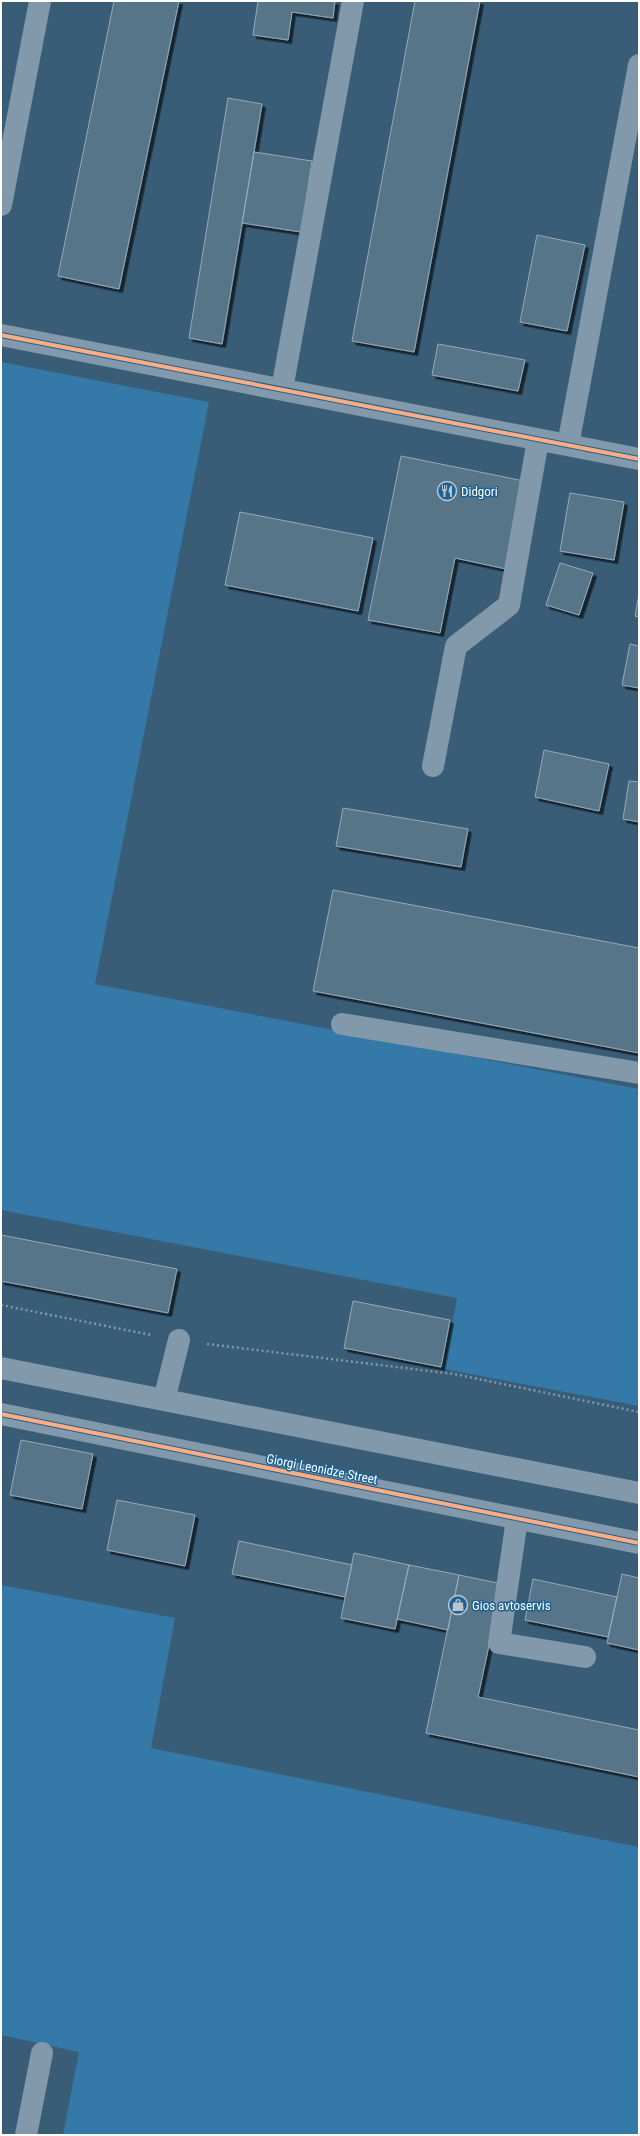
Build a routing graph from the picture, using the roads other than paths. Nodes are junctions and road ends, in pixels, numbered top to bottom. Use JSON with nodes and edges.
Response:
{"nodes":[{"id":1,"x":40,"y":1,"type":"edge"},
{"id":2,"x":353,"y":1,"type":"edge"},
{"id":3,"x":639,"y":65,"type":"edge"},
{"id":4,"x":1,"y":205,"type":"edge"},
{"id":5,"x":1,"y":335,"type":"edge"},
{"id":6,"x":282,"y":389,"type":"junction"},
{"id":7,"x":538,"y":440,"type":"junction"},
{"id":8,"x":568,"y":445,"type":"junction"},
{"id":9,"x":639,"y":459,"type":"edge"},
{"id":10,"x":433,"y":766,"type":"dead end"},
{"id":11,"x":342,"y":1024,"type":"dead end"},
{"id":12,"x":639,"y":1073,"type":"edge"},
{"id":13,"x":179,"y":1340,"type":"road end"},
{"id":14,"x":1,"y":1368,"type":"edge"},
{"id":15,"x":164,"y":1400,"type":"junction"},
{"id":16,"x":1,"y":1414,"type":"edge"},
{"id":17,"x":639,"y":1494,"type":"edge"},
{"id":18,"x":517,"y":1519,"type":"junction"},
{"id":19,"x":639,"y":1543,"type":"edge"},
{"id":20,"x":585,"y":1657,"type":"dead end"},
{"id":21,"x":42,"y":2052,"type":"dead end"},
{"id":22,"x":26,"y":2135,"type":"edge"}],
"edges":[{"from":1,"to":4,"type":"street"},
{"from":2,"to":6,"type":"street"},
{"from":3,"to":8,"type":"street"},
{"from":5,"to":6,"type":"street"},
{"from":6,"to":7,"type":"street"},
{"from":7,"to":8,"type":"street"},
{"from":7,"to":10,"type":"street"},
{"from":8,"to":9,"type":"street"},
{"from":11,"to":12,"type":"street"},
{"from":13,"to":15,"type":"street"},
{"from":14,"to":15,"type":"street"},
{"from":15,"to":17,"type":"street"},
{"from":16,"to":18,"type":"street","name":"Giorgi Leonidze Street"},
{"from":18,"to":19,"type":"street","name":"Giorgi Leonidze Street"},
{"from":18,"to":20,"type":"street"},
{"from":21,"to":22,"type":"street"}]}
